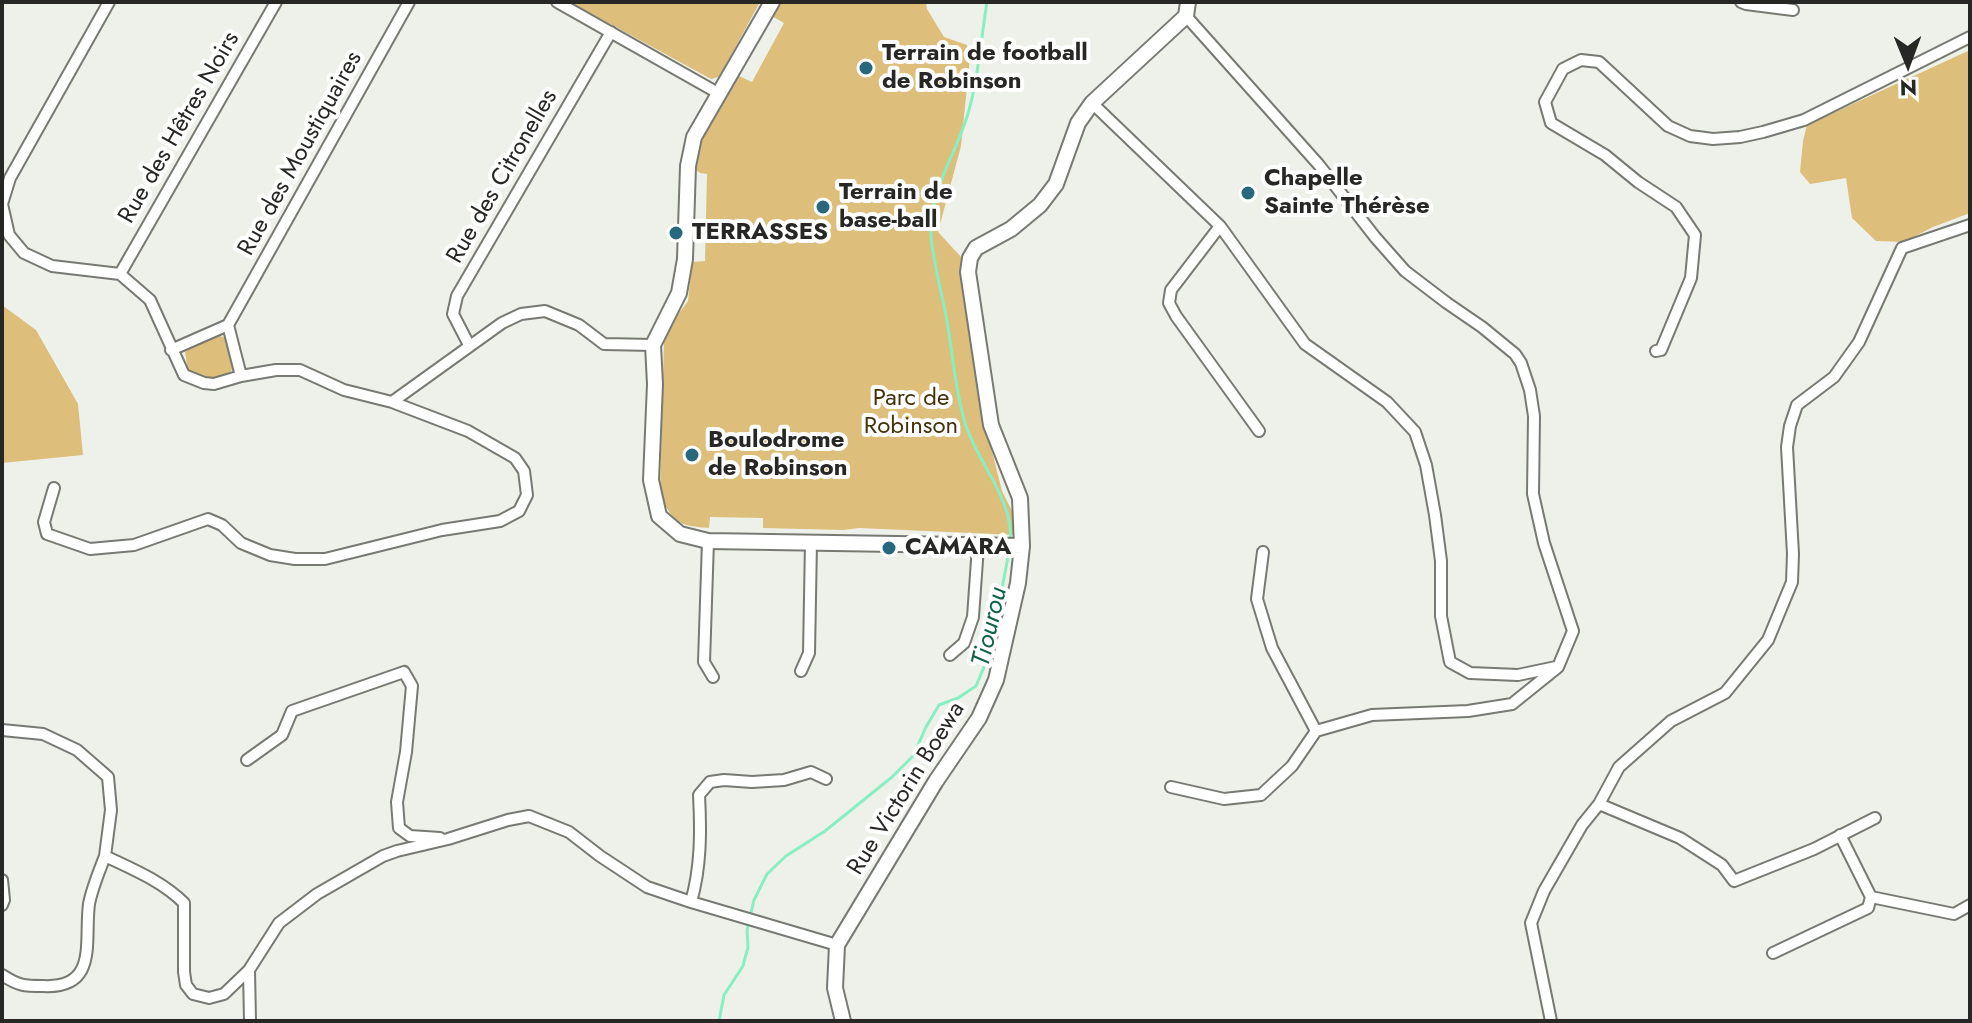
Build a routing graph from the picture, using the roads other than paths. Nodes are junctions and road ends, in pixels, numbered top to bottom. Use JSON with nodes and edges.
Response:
{"nodes":[{"id":1,"x":109,"y":2,"type":"edge"},
{"id":2,"x":276,"y":2,"type":"edge"},
{"id":3,"x":409,"y":2,"type":"edge"},
{"id":4,"x":557,"y":2,"type":"edge"},
{"id":5,"x":772,"y":2,"type":"edge"},
{"id":6,"x":1741,"y":2,"type":"edge"},
{"id":7,"x":1187,"y":9,"type":"edge"},
{"id":8,"x":1793,"y":10,"type":"dead end"},
{"id":9,"x":611,"y":32,"type":"junction"},
{"id":10,"x":1970,"y":37,"type":"edge"},
{"id":11,"x":718,"y":93,"type":"junction"},
{"id":12,"x":1092,"y":103,"type":"junction"},
{"id":13,"x":1970,"y":225,"type":"edge"},
{"id":14,"x":1220,"y":226,"type":"junction"},
{"id":15,"x":120,"y":274,"type":"junction"},
{"id":16,"x":228,"y":325,"type":"junction"},
{"id":17,"x":469,"y":345,"type":"junction"},
{"id":18,"x":653,"y":345,"type":"junction"},
{"id":19,"x":171,"y":350,"type":"junction"},
{"id":20,"x":1656,"y":351,"type":"dead end"},
{"id":21,"x":241,"y":376,"type":"junction"},
{"id":22,"x":392,"y":402,"type":"junction"},
{"id":23,"x":1259,"y":431,"type":"dead end"},
{"id":24,"x":54,"y":488,"type":"dead end"},
{"id":25,"x":708,"y":541,"type":"junction"},
{"id":26,"x":811,"y":542,"type":"junction"},
{"id":27,"x":978,"y":546,"type":"junction"},
{"id":28,"x":1013,"y":546,"type":"junction"},
{"id":29,"x":1263,"y":552,"type":"dead end"},
{"id":30,"x":950,"y":655,"type":"dead end"},
{"id":31,"x":1558,"y":667,"type":"junction"},
{"id":32,"x":801,"y":671,"type":"dead end"},
{"id":33,"x":713,"y":677,"type":"dead end"},
{"id":34,"x":2,"y":730,"type":"edge"},
{"id":35,"x":1316,"y":731,"type":"junction"},
{"id":36,"x":247,"y":760,"type":"dead end"},
{"id":37,"x":826,"y":779,"type":"dead end"},
{"id":38,"x":1171,"y":787,"type":"dead end"},
{"id":39,"x":1599,"y":804,"type":"junction"},
{"id":40,"x":1875,"y":818,"type":"dead end"},
{"id":41,"x":1840,"y":835,"type":"junction"},
{"id":42,"x":448,"y":839,"type":"junction"},
{"id":43,"x":105,"y":856,"type":"junction"},
{"id":44,"x":2,"y":880,"type":"edge"},
{"id":45,"x":1871,"y":897,"type":"junction"},
{"id":46,"x":691,"y":902,"type":"junction"},
{"id":47,"x":2,"y":905,"type":"edge"},
{"id":48,"x":1970,"y":905,"type":"edge"},
{"id":49,"x":837,"y":945,"type":"junction"},
{"id":50,"x":1773,"y":953,"type":"dead end"},
{"id":51,"x":249,"y":970,"type":"junction"},
{"id":52,"x":2,"y":975,"type":"edge"},
{"id":53,"x":250,"y":1021,"type":"edge"},
{"id":54,"x":843,"y":1021,"type":"edge"},
{"id":55,"x":1551,"y":1021,"type":"edge"}],
"edges":[{"from":1,"to":15,"type":"street"},
{"from":2,"to":15,"type":"street","name":"Rue des Hêtres Noirs"},
{"from":3,"to":16,"type":"street","name":"Rue des Moustiquaires"},
{"from":4,"to":9,"type":"street"},
{"from":5,"to":11,"type":"street"},
{"from":6,"to":8,"type":"street"},
{"from":7,"to":12,"type":"street","name":"Rue Victorin Boewa"},
{"from":7,"to":31,"type":"street"},
{"from":9,"to":11,"type":"street"},
{"from":9,"to":17,"type":"street","name":"Rue des Citronelles"},
{"from":10,"to":20,"type":"street"},
{"from":11,"to":18,"type":"street"},
{"from":12,"to":14,"type":"street"},
{"from":12,"to":28,"type":"street","name":"Rue Victorin Boewa"},
{"from":13,"to":39,"type":"street"},
{"from":14,"to":23,"type":"street"},
{"from":14,"to":31,"type":"street"},
{"from":15,"to":19,"type":"street"},
{"from":16,"to":19,"type":"street"},
{"from":16,"to":21,"type":"street"},
{"from":17,"to":18,"type":"street"},
{"from":17,"to":22,"type":"street"},
{"from":18,"to":25,"type":"street"},
{"from":19,"to":21,"type":"street"},
{"from":21,"to":22,"type":"street"},
{"from":22,"to":24,"type":"street"},
{"from":25,"to":26,"type":"street"},
{"from":25,"to":33,"type":"street"},
{"from":26,"to":27,"type":"street"},
{"from":26,"to":32,"type":"street"},
{"from":27,"to":28,"type":"street"},
{"from":27,"to":30,"type":"street"},
{"from":28,"to":49,"type":"street","name":"Rue Victorin Boewa"},
{"from":29,"to":35,"type":"street"},
{"from":31,"to":35,"type":"street"},
{"from":34,"to":43,"type":"street"},
{"from":35,"to":38,"type":"street"},
{"from":36,"to":42,"type":"street"},
{"from":37,"to":46,"type":"street"},
{"from":39,"to":41,"type":"street"},
{"from":39,"to":55,"type":"street"},
{"from":40,"to":41,"type":"street"},
{"from":41,"to":45,"type":"street"},
{"from":42,"to":46,"type":"street"},
{"from":42,"to":51,"type":"street"},
{"from":43,"to":51,"type":"street"},
{"from":43,"to":52,"type":"street"},
{"from":44,"to":47,"type":"street"},
{"from":45,"to":48,"type":"street"},
{"from":45,"to":50,"type":"street"},
{"from":46,"to":49,"type":"street"},
{"from":49,"to":54,"type":"street","name":"Rue Victorin Boewa"},
{"from":51,"to":53,"type":"street"}]}
